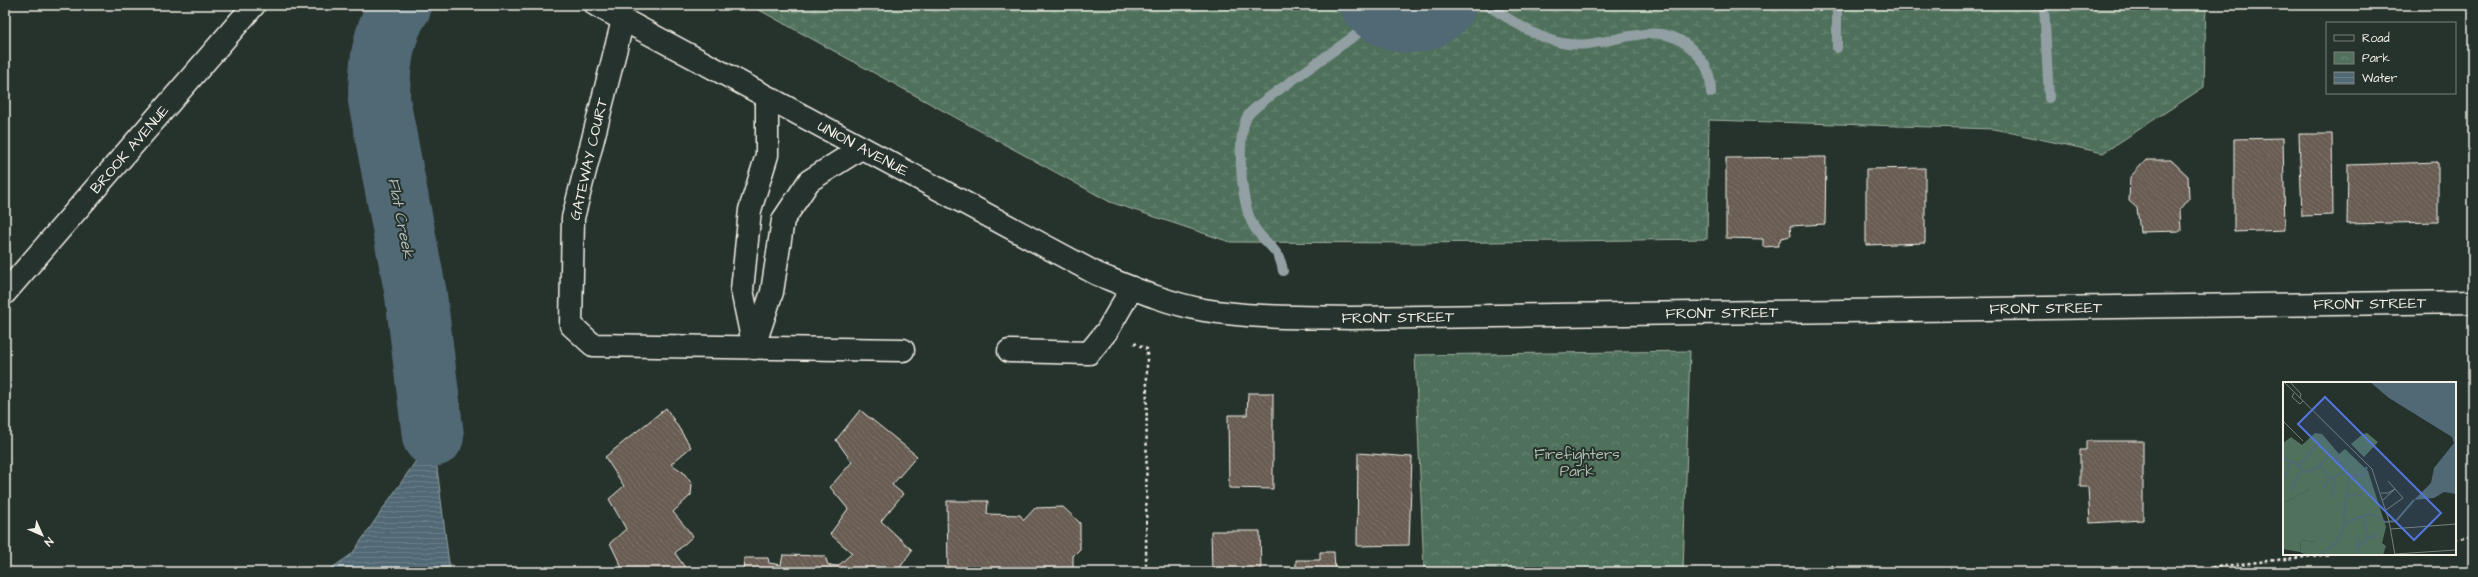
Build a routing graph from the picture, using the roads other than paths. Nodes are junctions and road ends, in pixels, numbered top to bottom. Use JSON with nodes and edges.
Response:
{"nodes":[{"id":1,"x":254,"y":5,"type":"edge"},
{"id":2,"x":596,"y":5,"type":"edge"},
{"id":3,"x":623,"y":20,"type":"junction"},
{"id":4,"x":768,"y":98,"type":"junction"},
{"id":5,"x":862,"y":148,"type":"junction"},
{"id":6,"x":1132,"y":288,"type":"junction"},
{"id":7,"x":5,"y":293,"type":"edge"},
{"id":8,"x":2473,"y":302,"type":"edge"},
{"id":9,"x":754,"y":348,"type":"junction"},
{"id":10,"x":903,"y":350,"type":"dead end"},
{"id":11,"x":1010,"y":351,"type":"dead end"}],
"edges":[{"from":1,"to":7,"type":"street","name":"BROOK AVENUE"},
{"from":2,"to":3,"type":"street","name":"UNION AVENUE"},
{"from":3,"to":4,"type":"street","name":"UNION AVENUE"},
{"from":3,"to":9,"type":"street","name":"GATEWAY COURT"},
{"from":4,"to":5,"type":"street","name":"UNION AVENUE"},
{"from":4,"to":9,"type":"street"},
{"from":5,"to":6,"type":"street","name":"UNION AVENUE"},
{"from":5,"to":9,"type":"street"},
{"from":6,"to":8,"type":"street","name":"FRONT STREET"},
{"from":6,"to":11,"type":"street"},
{"from":9,"to":10,"type":"street","name":"GATEWAY COURT"}]}
